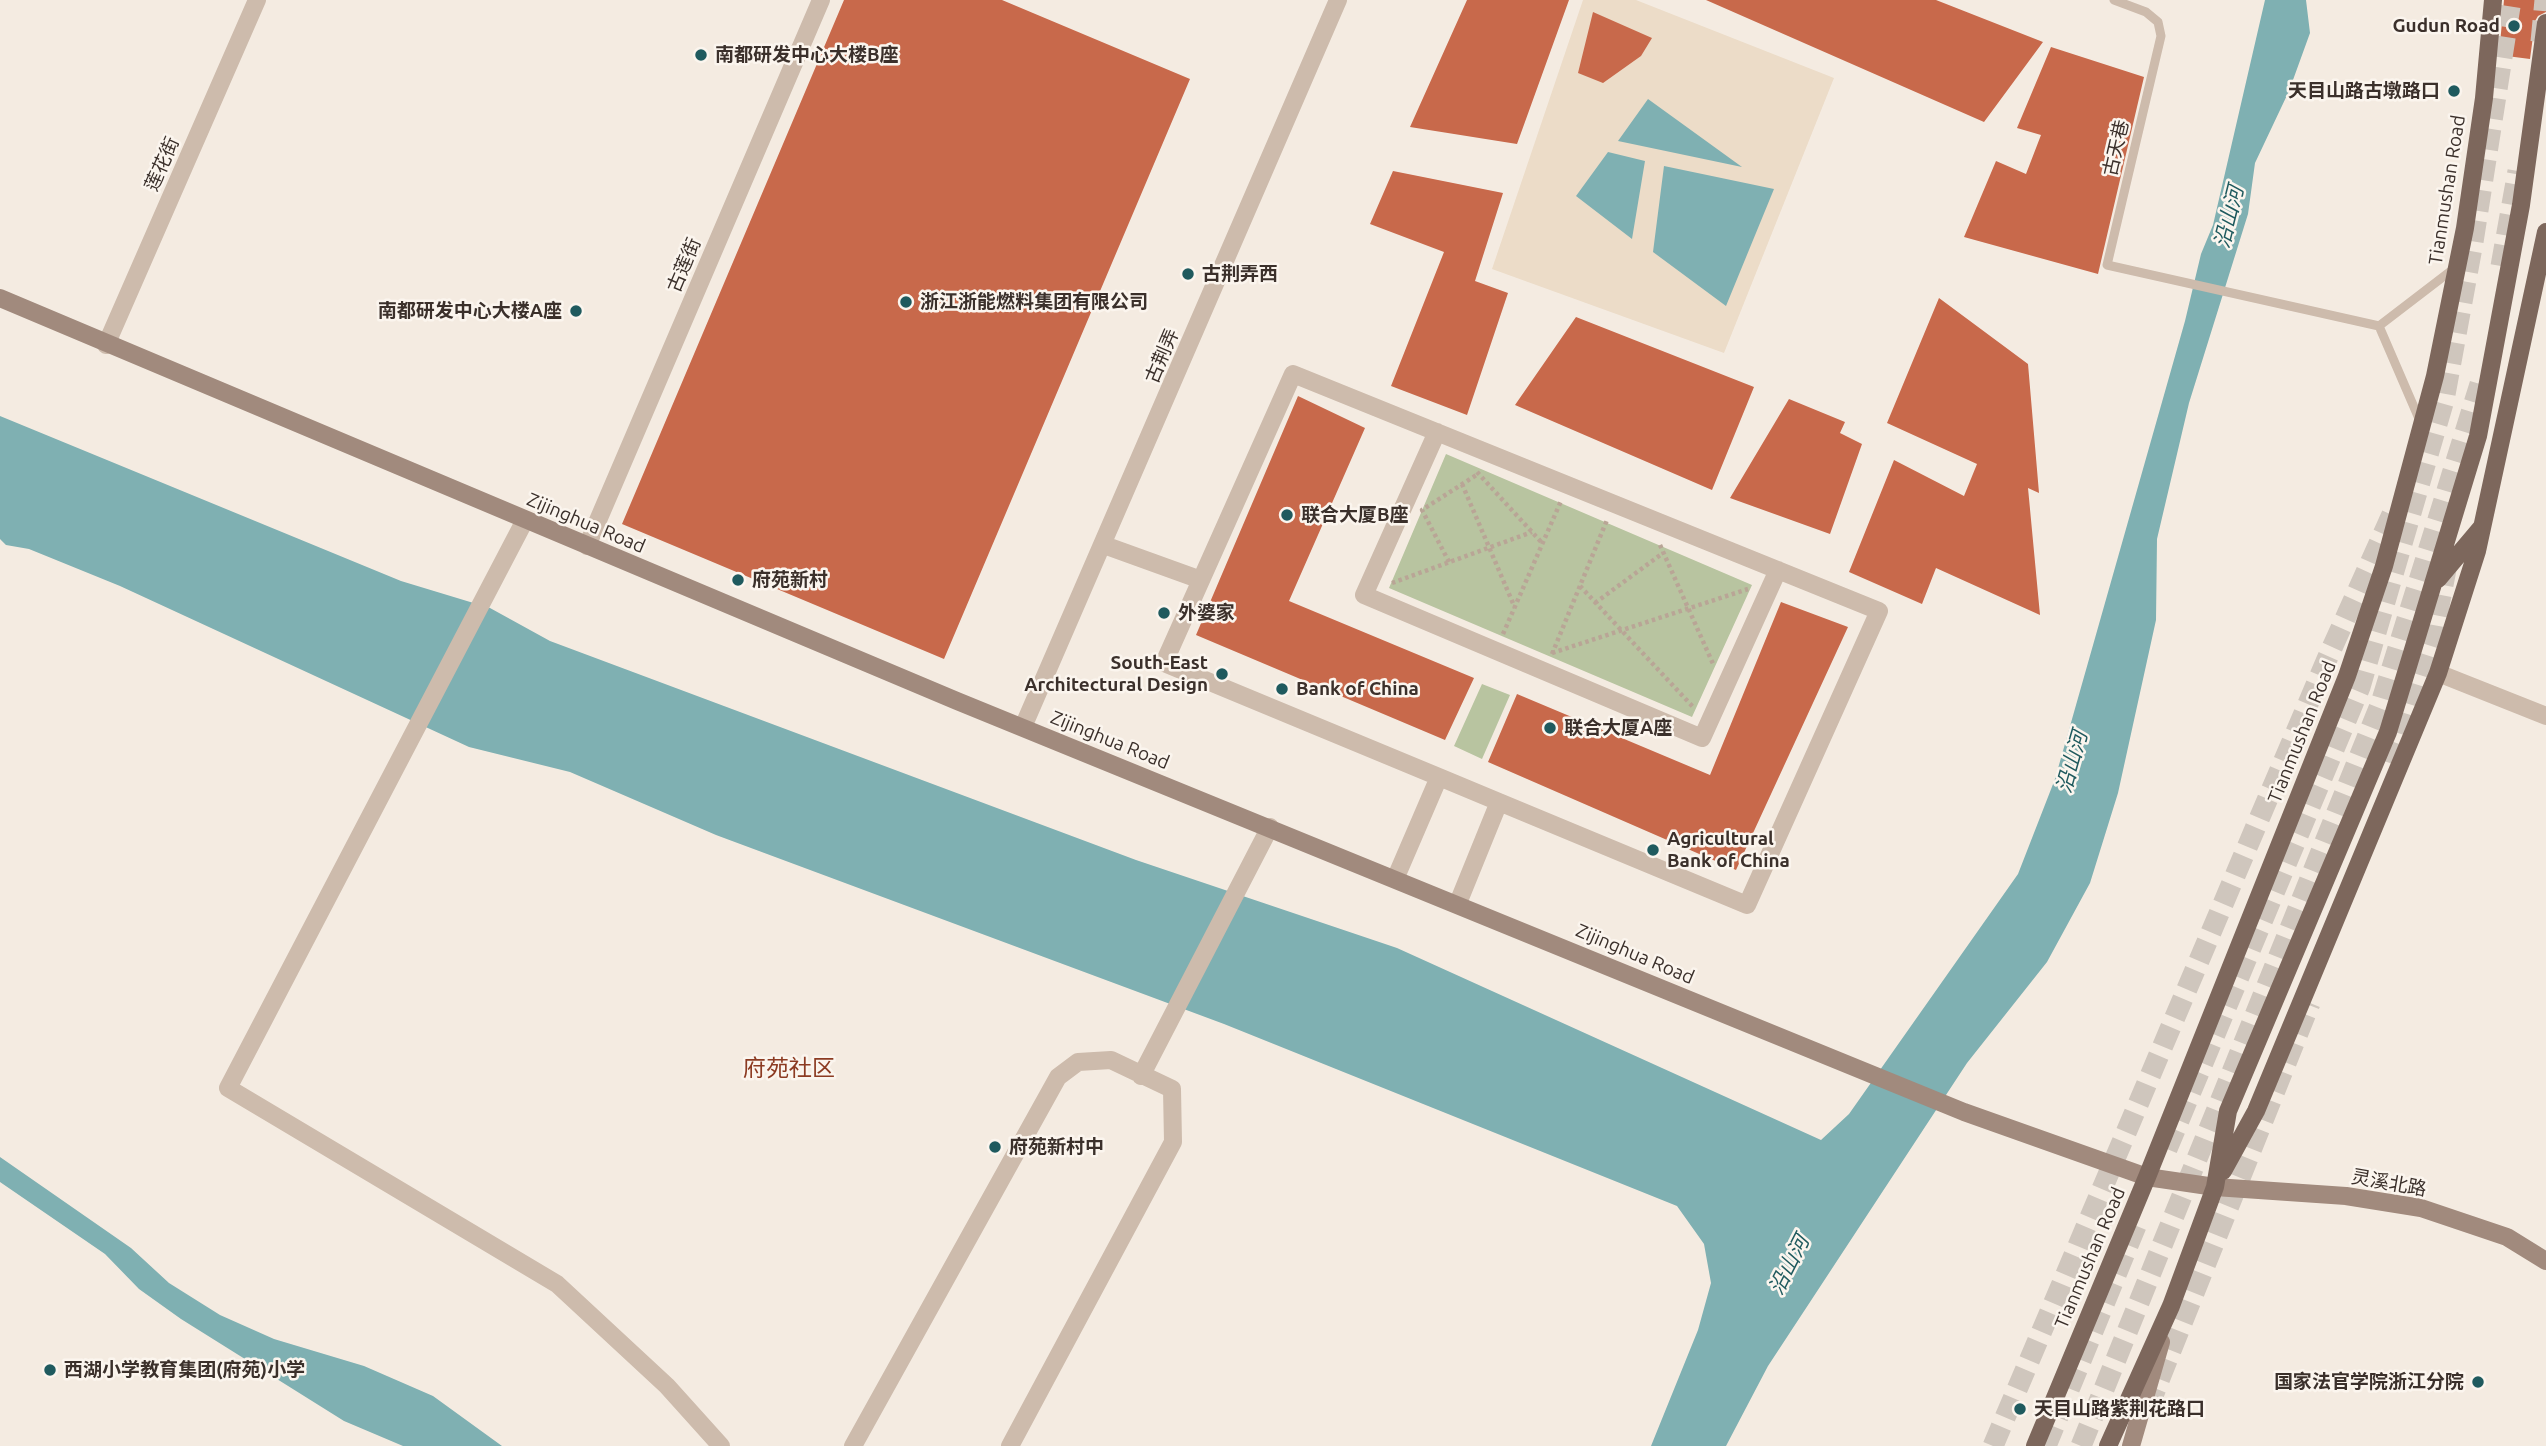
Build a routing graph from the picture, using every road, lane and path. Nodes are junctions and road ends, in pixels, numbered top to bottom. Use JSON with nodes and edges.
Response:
{"nodes":[{"id":1,"x":257,"y":0,"type":"edge"},
{"id":2,"x":821,"y":0,"type":"edge"},
{"id":3,"x":1338,"y":0,"type":"edge"},
{"id":4,"x":2114,"y":0,"type":"edge"},
{"id":5,"x":2493,"y":0,"type":"edge"},
{"id":6,"x":2546,"y":23,"type":"edge"},
{"id":7,"x":2546,"y":232,"type":"edge"},
{"id":8,"x":2457,"y":266,"type":"junction"},
{"id":9,"x":0,"y":298,"type":"edge"},
{"id":10,"x":2379,"y":326,"type":"junction"},
{"id":11,"x":106,"y":345,"type":"junction"},
{"id":12,"x":2421,"y":425,"type":"junction"},
{"id":13,"x":1437,"y":432,"type":"junction"},
{"id":14,"x":1469,"y":464,"type":"dead end"},
{"id":15,"x":1478,"y":474,"type":"junction"},
{"id":16,"x":1462,"y":484,"type":"junction"},
{"id":17,"x":1567,"y":485,"type":"junction"},
{"id":18,"x":1613,"y":503,"type":"junction"},
{"id":19,"x":525,"y":520,"type":"junction"},
{"id":20,"x":2482,"y":527,"type":"junction"},
{"id":21,"x":1532,"y":532,"type":"junction"},
{"id":22,"x":1543,"y":544,"type":"junction"},
{"id":23,"x":1104,"y":545,"type":"junction"},
{"id":24,"x":1660,"y":545,"type":"dead end"},
{"id":25,"x":587,"y":546,"type":"junction"},
{"id":26,"x":1489,"y":548,"type":"junction"},
{"id":27,"x":1663,"y":553,"type":"junction"},
{"id":28,"x":1449,"y":562,"type":"junction"},
{"id":29,"x":1778,"y":570,"type":"junction"},
{"id":30,"x":1201,"y":580,"type":"junction"},
{"id":31,"x":1391,"y":583,"type":"dead end"},
{"id":32,"x":2433,"y":584,"type":"junction"},
{"id":33,"x":1580,"y":586,"type":"junction"},
{"id":34,"x":1750,"y":588,"type":"dead end"},
{"id":35,"x":1595,"y":603,"type":"junction"},
{"id":36,"x":1515,"y":608,"type":"junction"},
{"id":37,"x":1688,"y":609,"type":"junction"},
{"id":38,"x":1621,"y":630,"type":"junction"},
{"id":39,"x":1495,"y":651,"type":"junction"},
{"id":40,"x":1552,"y":653,"type":"junction"},
{"id":41,"x":1714,"y":667,"type":"dead end"},
{"id":42,"x":1544,"y":671,"type":"junction"},
{"id":43,"x":2438,"y":673,"type":"junction"},
{"id":44,"x":1695,"y":710,"type":"dead end"},
{"id":45,"x":2546,"y":716,"type":"edge"},
{"id":46,"x":1023,"y":727,"type":"junction"},
{"id":47,"x":1438,"y":777,"type":"junction"},
{"id":48,"x":1499,"y":803,"type":"junction"},
{"id":49,"x":1270,"y":827,"type":"junction"},
{"id":50,"x":1396,"y":877,"type":"junction"},
{"id":51,"x":1458,"y":903,"type":"junction"},
{"id":52,"x":1141,"y":1076,"type":"junction"},
{"id":53,"x":2147,"y":1177,"type":"junction"},
{"id":54,"x":2215,"y":1186,"type":"junction"},
{"id":55,"x":2546,"y":1261,"type":"edge"},
{"id":56,"x":2171,"y":1306,"type":"junction"},
{"id":57,"x":721,"y":1446,"type":"edge"},
{"id":58,"x":853,"y":1446,"type":"edge"},
{"id":59,"x":1010,"y":1446,"type":"edge"},
{"id":60,"x":2035,"y":1446,"type":"edge"},
{"id":61,"x":2108,"y":1446,"type":"edge"},
{"id":62,"x":2131,"y":1446,"type":"edge"}],
"edges":[{"from":1,"to":11,"type":"street","name":"莲花街"},
{"from":2,"to":25,"type":"street","name":"古莲街"},
{"from":3,"to":23,"type":"street","name":"古荆弄"},
{"from":4,"to":10,"type":"lane","name":"古天巷"},
{"from":5,"to":8,"type":"main road","name":"Tianmushan Road"},
{"from":6,"to":32,"type":"main road"},
{"from":7,"to":20,"type":"main road"},
{"from":8,"to":10,"type":"lane"},
{"from":8,"to":12,"type":"main road","name":"Tianmushan Road"},
{"from":9,"to":11,"type":"street","name":"Zijinghua Road"},
{"from":10,"to":12,"type":"lane"},
{"from":11,"to":19,"type":"street","name":"Zijinghua Road"},
{"from":12,"to":53,"type":"main road","name":"Tianmushan Road"},
{"from":13,"to":17,"type":"street"},
{"from":13,"to":30,"type":"street"},
{"from":13,"to":39,"type":"street"},
{"from":14,"to":15,"type":"path"},
{"from":15,"to":16,"type":"path"},
{"from":15,"to":21,"type":"path"},
{"from":16,"to":26,"type":"path"},
{"from":16,"to":28,"type":"path"},
{"from":17,"to":18,"type":"street"},
{"from":17,"to":22,"type":"path"},
{"from":18,"to":29,"type":"street"},
{"from":18,"to":33,"type":"path"},
{"from":19,"to":25,"type":"street","name":"Zijinghua Road"},
{"from":19,"to":57,"type":"street"},
{"from":20,"to":32,"type":"main road"},
{"from":20,"to":43,"type":"main road"},
{"from":21,"to":22,"type":"path"},
{"from":21,"to":26,"type":"path"},
{"from":22,"to":36,"type":"path"},
{"from":23,"to":30,"type":"street"},
{"from":23,"to":46,"type":"street","name":"古荆弄"},
{"from":24,"to":27,"type":"path"},
{"from":25,"to":46,"type":"street","name":"Zijinghua Road"},
{"from":26,"to":28,"type":"path"},
{"from":26,"to":36,"type":"path"},
{"from":27,"to":35,"type":"path"},
{"from":27,"to":37,"type":"path"},
{"from":28,"to":31,"type":"path"},
{"from":29,"to":42,"type":"street"},
{"from":29,"to":48,"type":"street"},
{"from":30,"to":47,"type":"street"},
{"from":32,"to":54,"type":"main road"},
{"from":33,"to":35,"type":"path"},
{"from":33,"to":40,"type":"path"},
{"from":34,"to":37,"type":"path"},
{"from":35,"to":38,"type":"path"},
{"from":36,"to":39,"type":"path"},
{"from":37,"to":38,"type":"path"},
{"from":37,"to":41,"type":"path"},
{"from":38,"to":40,"type":"path"},
{"from":38,"to":44,"type":"path"},
{"from":39,"to":42,"type":"street"},
{"from":40,"to":42,"type":"path"},
{"from":43,"to":45,"type":"street"},
{"from":43,"to":54,"type":"main road"},
{"from":46,"to":49,"type":"street","name":"Zijinghua Road"},
{"from":47,"to":48,"type":"street"},
{"from":47,"to":50,"type":"street"},
{"from":48,"to":51,"type":"street"},
{"from":49,"to":50,"type":"street","name":"Zijinghua Road"},
{"from":49,"to":52,"type":"street"},
{"from":50,"to":51,"type":"street","name":"Zijinghua Road"},
{"from":51,"to":53,"type":"street","name":"Zijinghua Road"},
{"from":52,"to":58,"type":"street"},
{"from":52,"to":59,"type":"street"},
{"from":53,"to":54,"type":"street","name":"Zijinghua Road"},
{"from":53,"to":60,"type":"main road","name":"Tianmushan Road"},
{"from":54,"to":55,"type":"street","name":"灵溪北路"},
{"from":54,"to":56,"type":"main road"},
{"from":56,"to":61,"type":"main road"},
{"from":56,"to":62,"type":"street"}]}
